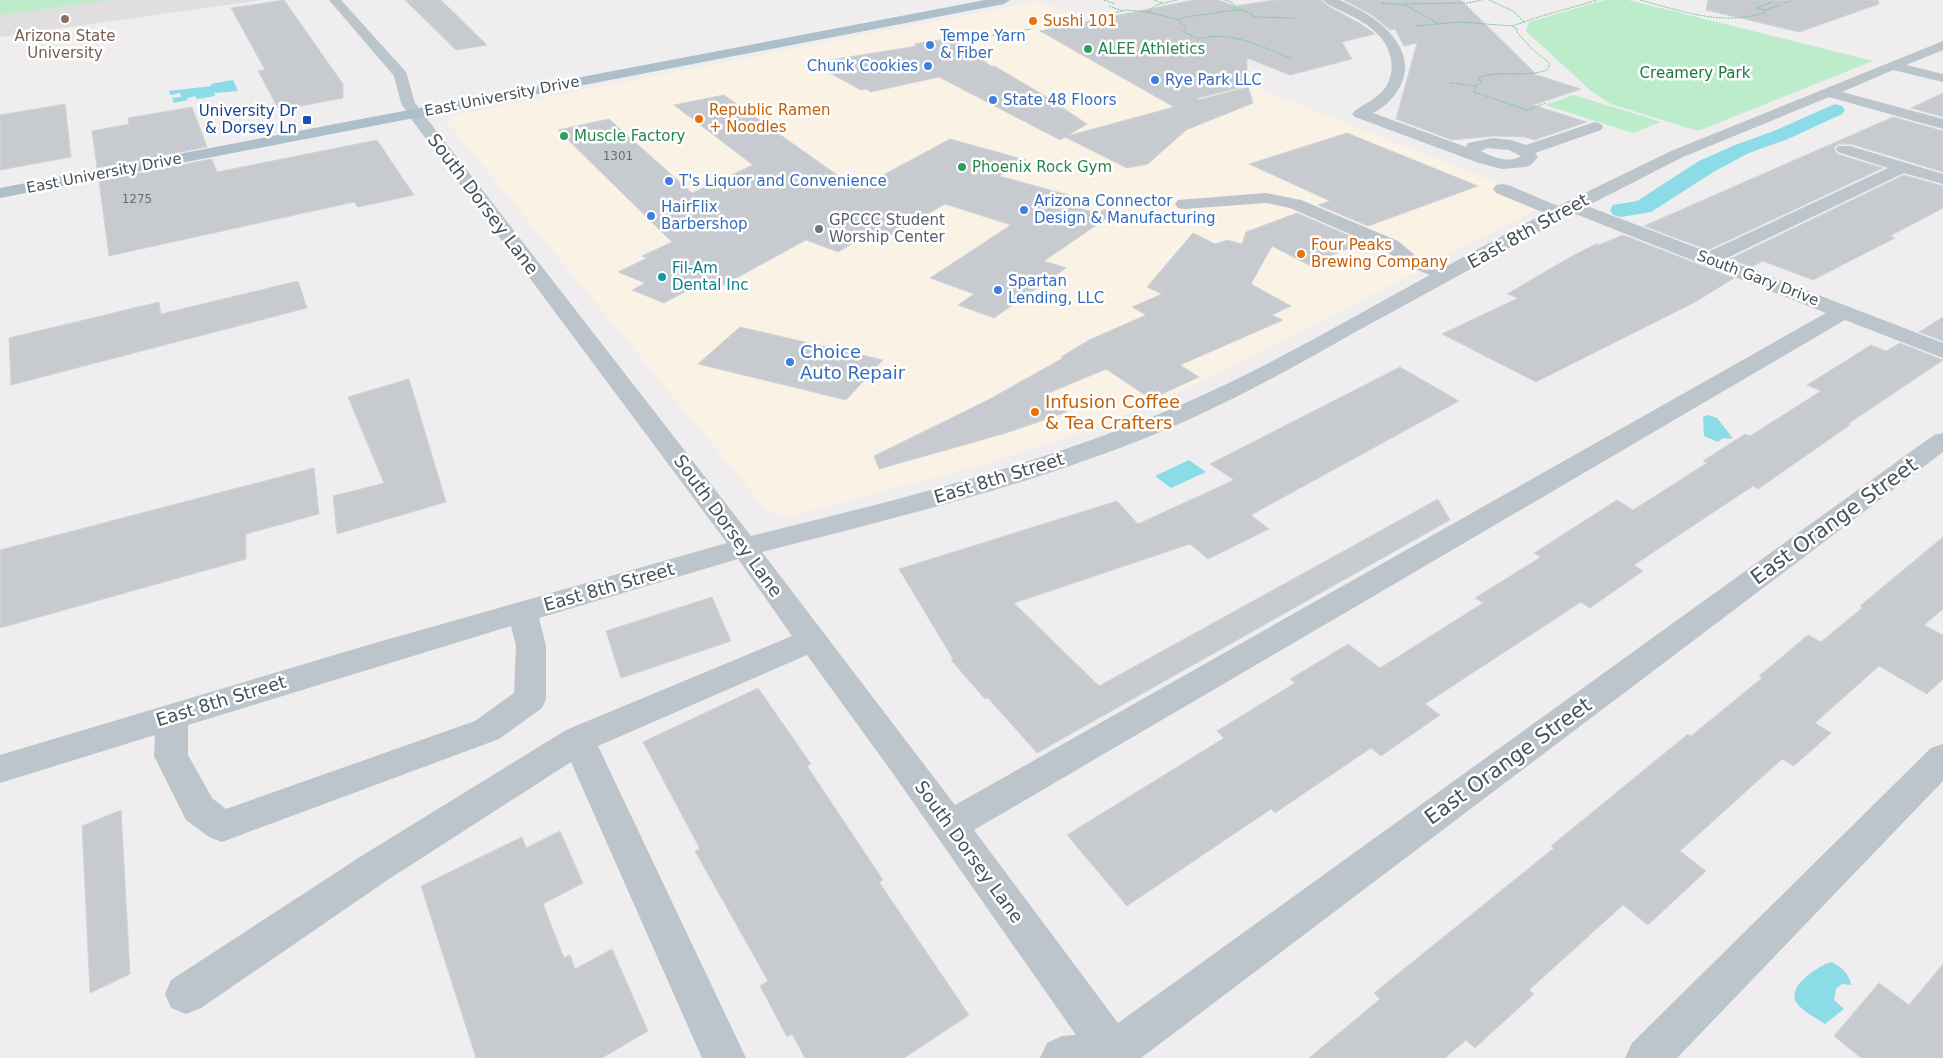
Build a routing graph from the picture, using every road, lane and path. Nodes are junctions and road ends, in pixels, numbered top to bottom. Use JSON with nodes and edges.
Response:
{"nodes":[{"id":1,"x":336,"y":0,"type":"edge"},
{"id":2,"x":1004,"y":0,"type":"edge"},
{"id":3,"x":1104,"y":0,"type":"edge"},
{"id":4,"x":1154,"y":0,"type":"edge"},
{"id":5,"x":1177,"y":0,"type":"edge"},
{"id":6,"x":1225,"y":0,"type":"edge"},
{"id":7,"x":1329,"y":0,"type":"edge"},
{"id":8,"x":1482,"y":0,"type":"edge"},
{"id":9,"x":1489,"y":0,"type":"edge"},
{"id":10,"x":1597,"y":0,"type":"edge"},
{"id":11,"x":1640,"y":0,"type":"edge"},
{"id":12,"x":1793,"y":0,"type":"edge"},
{"id":13,"x":1772,"y":2,"type":"dead end"},
{"id":14,"x":1163,"y":3,"type":"junction"},
{"id":15,"x":1379,"y":3,"type":"dead end"},
{"id":16,"x":1784,"y":3,"type":"dead end"},
{"id":17,"x":1116,"y":4,"type":"dead end"},
{"id":18,"x":1403,"y":4,"type":"junction"},
{"id":19,"x":1781,"y":5,"type":"dead end"},
{"id":20,"x":1109,"y":6,"type":"dead end"},
{"id":21,"x":1236,"y":10,"type":"junction"},
{"id":22,"x":1764,"y":10,"type":"junction"},
{"id":23,"x":1123,"y":11,"type":"junction"},
{"id":24,"x":1148,"y":12,"type":"junction"},
{"id":25,"x":1096,"y":17,"type":"dead end"},
{"id":26,"x":1295,"y":18,"type":"dead end"},
{"id":27,"x":1179,"y":20,"type":"junction"},
{"id":28,"x":1524,"y":22,"type":"junction"},
{"id":29,"x":1440,"y":24,"type":"junction"},
{"id":30,"x":1416,"y":26,"type":"dead end"},
{"id":31,"x":1512,"y":26,"type":"junction"},
{"id":32,"x":1031,"y":29,"type":"dead end"},
{"id":33,"x":942,"y":38,"type":"dead end"},
{"id":34,"x":1943,"y":45,"type":"edge"},
{"id":35,"x":1290,"y":58,"type":"dead end"},
{"id":36,"x":1901,"y":62,"type":"junction"},
{"id":37,"x":1943,"y":67,"type":"edge"},
{"id":38,"x":1943,"y":78,"type":"edge"},
{"id":39,"x":1450,"y":83,"type":"dead end"},
{"id":40,"x":1477,"y":86,"type":"junction"},
{"id":41,"x":1827,"y":92,"type":"junction"},
{"id":42,"x":1546,"y":103,"type":"dead end"},
{"id":43,"x":414,"y":113,"type":"junction"},
{"id":44,"x":1943,"y":124,"type":"edge"},
{"id":45,"x":1595,"y":127,"type":"dead end"},
{"id":46,"x":1844,"y":149,"type":"dead end"},
{"id":47,"x":1903,"y":167,"type":"junction"},
{"id":48,"x":1943,"y":179,"type":"edge"},
{"id":49,"x":1502,"y":189,"type":"dead end"},
{"id":50,"x":0,"y":193,"type":"edge"},
{"id":51,"x":1184,"y":204,"type":"dead end"},
{"id":52,"x":1566,"y":210,"type":"junction"},
{"id":53,"x":1392,"y":232,"type":"dead end"},
{"id":54,"x":1710,"y":259,"type":"junction"},
{"id":55,"x":1456,"y":270,"type":"junction"},
{"id":56,"x":1843,"y":312,"type":"junction"},
{"id":57,"x":1943,"y":351,"type":"edge"},
{"id":58,"x":1943,"y":440,"type":"edge"},
{"id":59,"x":745,"y":547,"type":"junction"},
{"id":60,"x":522,"y":612,"type":"junction"},
{"id":61,"x":812,"y":640,"type":"junction"},
{"id":62,"x":172,"y":716,"type":"junction"},
{"id":63,"x":578,"y":740,"type":"junction"},
{"id":64,"x":1943,"y":758,"type":"edge"},
{"id":65,"x":0,"y":769,"type":"edge"},
{"id":66,"x":950,"y":826,"type":"junction"},
{"id":67,"x":186,"y":994,"type":"dead end"},
{"id":68,"x":1116,"y":1055,"type":"edge"},
{"id":69,"x":724,"y":1058,"type":"edge"},
{"id":70,"x":1062,"y":1058,"type":"edge"},
{"id":71,"x":1647,"y":1058,"type":"edge"}],
"edges":[{"from":1,"to":43,"type":"street","name":"South Dorsey Lane"},
{"from":2,"to":43,"type":"main road","name":"East University Drive"},
{"from":3,"to":17,"type":"path"},
{"from":4,"to":14,"type":"path"},
{"from":5,"to":14,"type":"path"},
{"from":6,"to":21,"type":"path"},
{"from":7,"to":45,"type":"street"},
{"from":8,"to":18,"type":"path"},
{"from":9,"to":28,"type":"path"},
{"from":10,"to":28,"type":"path"},
{"from":11,"to":22,"type":"path"},
{"from":12,"to":16,"type":"path"},
{"from":13,"to":22,"type":"path"},
{"from":14,"to":24,"type":"path"},
{"from":15,"to":18,"type":"path"},
{"from":18,"to":29,"type":"path"},
{"from":19,"to":22,"type":"path"},
{"from":20,"to":23,"type":"path"},
{"from":21,"to":26,"type":"path"},
{"from":21,"to":27,"type":"path"},
{"from":23,"to":24,"type":"path"},
{"from":23,"to":25,"type":"path"},
{"from":24,"to":27,"type":"path"},
{"from":27,"to":35,"type":"path"},
{"from":28,"to":31,"type":"path"},
{"from":29,"to":30,"type":"path"},
{"from":29,"to":31,"type":"path"},
{"from":31,"to":40,"type":"path"},
{"from":32,"to":33,"type":"path"},
{"from":34,"to":36,"type":"street","name":"East 8th Street"},
{"from":36,"to":37,"type":"street"},
{"from":36,"to":38,"type":"street"},
{"from":36,"to":41,"type":"street","name":"East 8th Street"},
{"from":39,"to":40,"type":"path"},
{"from":40,"to":42,"type":"path"},
{"from":41,"to":44,"type":"street"},
{"from":41,"to":52,"type":"street","name":"East 8th Street"},
{"from":43,"to":50,"type":"main road","name":"East University Drive"},
{"from":43,"to":59,"type":"street","name":"South Dorsey Lane"},
{"from":46,"to":47,"type":"street"},
{"from":47,"to":48,"type":"street"},
{"from":47,"to":54,"type":"street"},
{"from":49,"to":52,"type":"street","name":"South Gary Drive"},
{"from":51,"to":55,"type":"street"},
{"from":52,"to":54,"type":"street","name":"South Gary Drive"},
{"from":52,"to":55,"type":"street","name":"East 8th Street"},
{"from":53,"to":55,"type":"street"},
{"from":54,"to":56,"type":"street","name":"South Gary Drive"},
{"from":55,"to":59,"type":"street","name":"East 8th Street"},
{"from":56,"to":57,"type":"street","name":"South Gary Drive"},
{"from":56,"to":66,"type":"street"},
{"from":58,"to":68,"type":"street","name":"East Orange Street"},
{"from":59,"to":60,"type":"street","name":"East 8th Street"},
{"from":59,"to":61,"type":"street","name":"South Dorsey Lane"},
{"from":60,"to":62,"type":"street","name":"East 8th Street"},
{"from":60,"to":62,"type":"street"},
{"from":61,"to":63,"type":"street"},
{"from":61,"to":66,"type":"street","name":"South Dorsey Lane"},
{"from":62,"to":65,"type":"street","name":"East 8th Street"},
{"from":63,"to":67,"type":"street"},
{"from":63,"to":69,"type":"street"},
{"from":64,"to":71,"type":"street"},
{"from":66,"to":68,"type":"street","name":"South Dorsey Lane"},
{"from":68,"to":70,"type":"street","name":"East Orange Street"}]}
